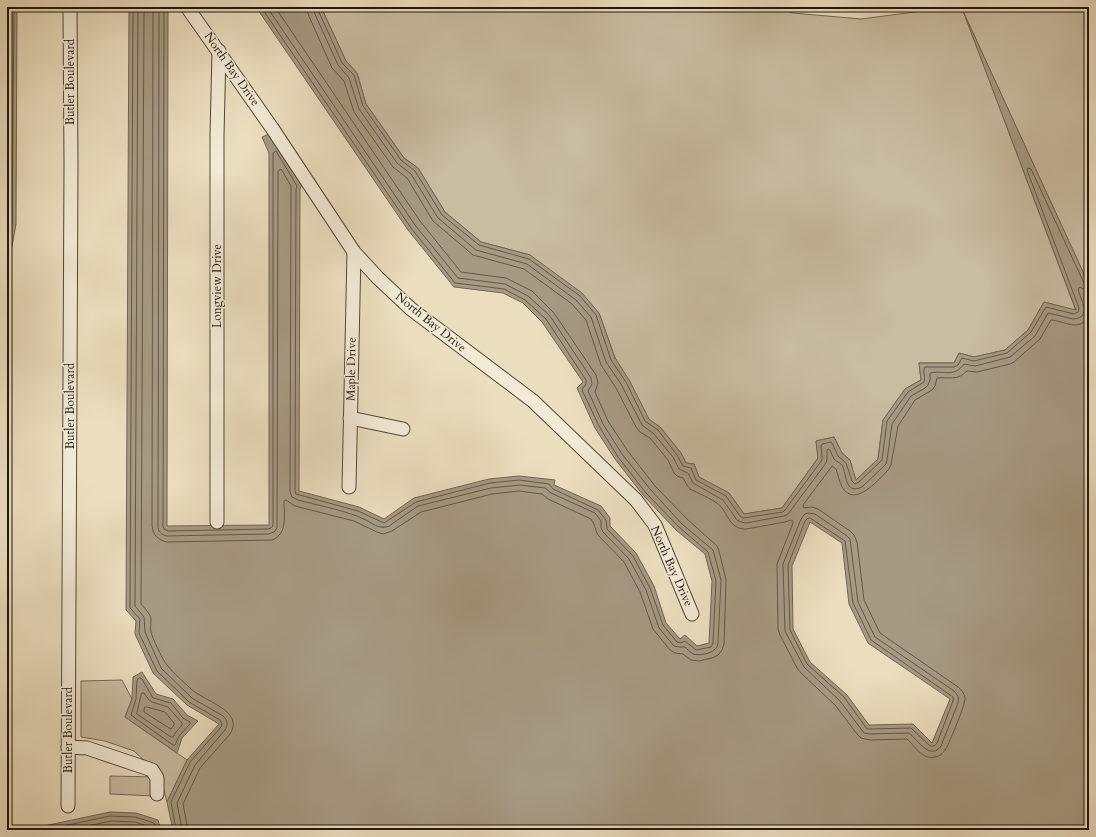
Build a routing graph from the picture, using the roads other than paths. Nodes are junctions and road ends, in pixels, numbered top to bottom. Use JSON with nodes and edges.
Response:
{"nodes":[{"id":1,"x":70,"y":7,"type":"edge"},
{"id":2,"x":188,"y":7,"type":"edge"},
{"id":3,"x":219,"y":51,"type":"junction"},
{"id":4,"x":354,"y":252,"type":"junction"},
{"id":5,"x":350,"y":418,"type":"junction"},
{"id":6,"x":403,"y":429,"type":"dead end"},
{"id":7,"x":349,"y":487,"type":"dead end"},
{"id":8,"x":217,"y":522,"type":"dead end"},
{"id":9,"x":692,"y":614,"type":"dead end"},
{"id":10,"x":68,"y":747,"type":"junction"},
{"id":11,"x":157,"y":794,"type":"dead end"},
{"id":12,"x":68,"y":806,"type":"dead end"}],
"edges":[{"from":1,"to":10,"type":"street","name":"Butler Boulevard"},
{"from":2,"to":3,"type":"street","name":"North Bay Drive"},
{"from":3,"to":4,"type":"street","name":"North Bay Drive"},
{"from":3,"to":8,"type":"street","name":"Longview Drive"},
{"from":4,"to":5,"type":"street","name":"Maple Drive"},
{"from":4,"to":9,"type":"street","name":"North Bay Drive"},
{"from":5,"to":6,"type":"street"},
{"from":5,"to":7,"type":"street","name":"Maple Drive"},
{"from":10,"to":11,"type":"street"},
{"from":10,"to":12,"type":"street","name":"Butler Boulevard"}]}
